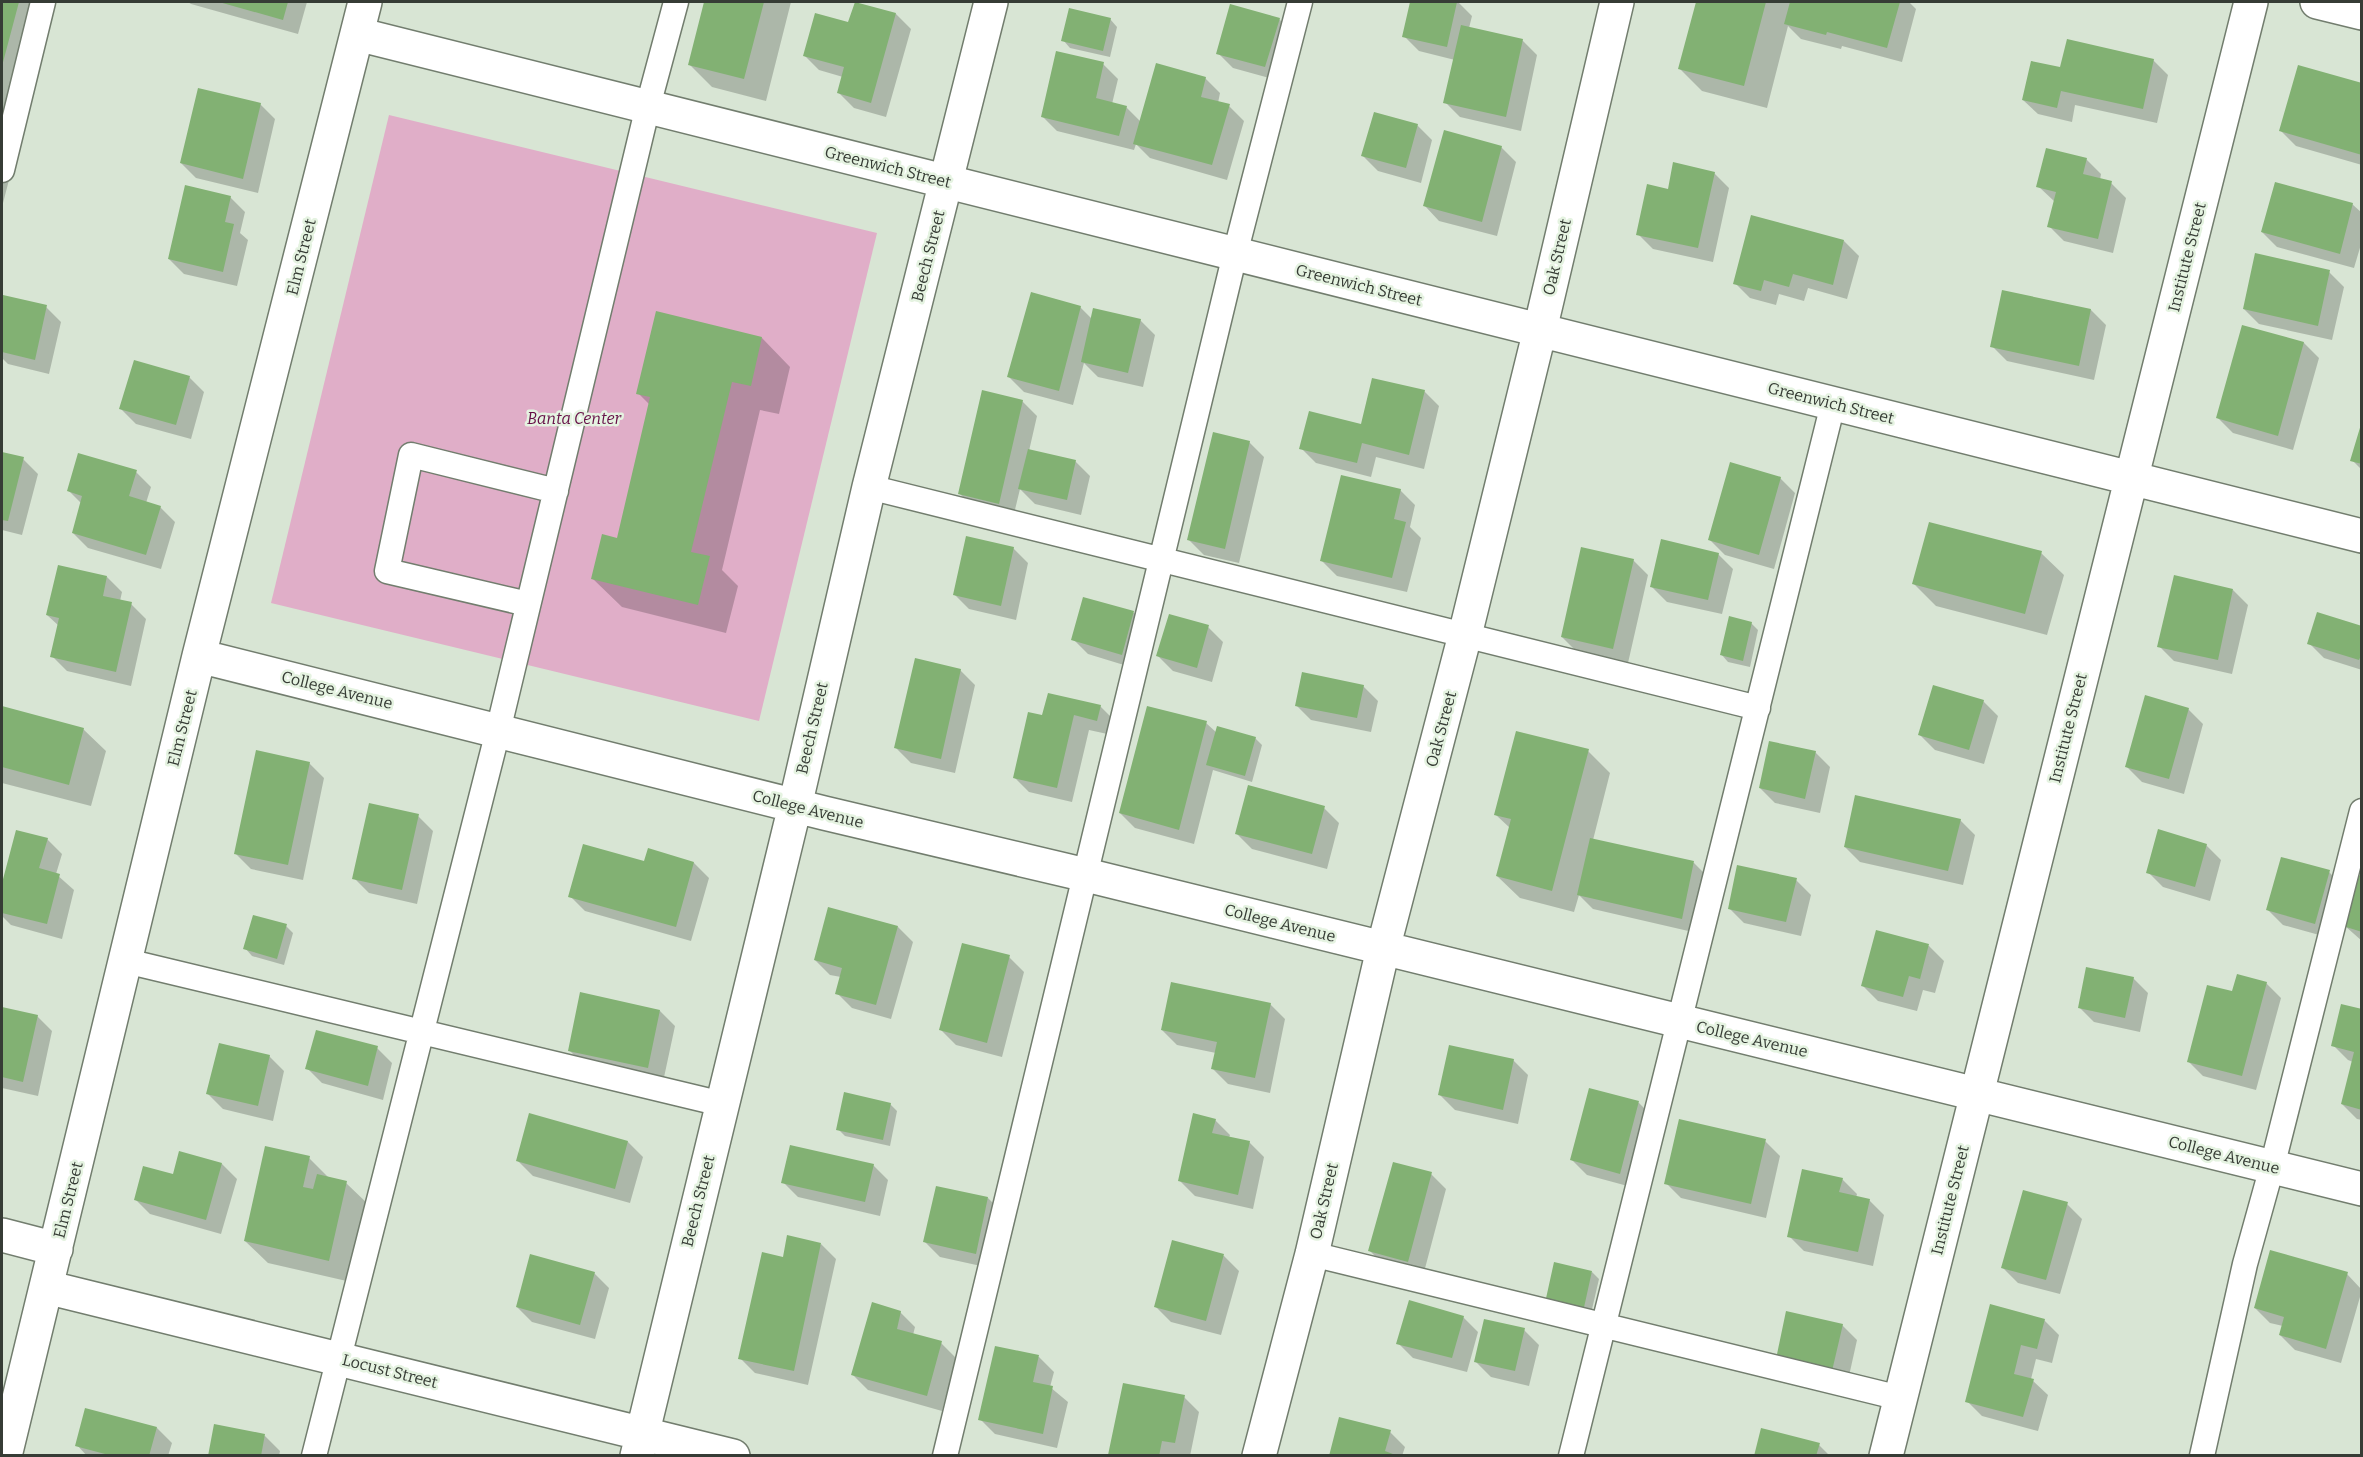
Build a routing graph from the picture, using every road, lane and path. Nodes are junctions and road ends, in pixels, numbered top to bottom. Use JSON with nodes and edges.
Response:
{"nodes":[{"id":1,"x":43,"y":2,"type":"edge"},
{"id":2,"x":365,"y":2,"type":"edge"},
{"id":3,"x":676,"y":2,"type":"edge"},
{"id":4,"x":991,"y":2,"type":"edge"},
{"id":5,"x":1300,"y":2,"type":"edge"},
{"id":6,"x":1617,"y":2,"type":"edge"},
{"id":7,"x":2251,"y":2,"type":"edge"},
{"id":8,"x":2317,"y":2,"type":"edge"},
{"id":9,"x":2361,"y":13,"type":"edge"},
{"id":10,"x":357,"y":34,"type":"junction"},
{"id":11,"x":648,"y":106,"type":"junction"},
{"id":12,"x":2,"y":170,"type":"edge"},
{"id":13,"x":947,"y":182,"type":"junction"},
{"id":14,"x":1235,"y":254,"type":"junction"},
{"id":15,"x":1540,"y":330,"type":"junction"},
{"id":16,"x":1833,"y":404,"type":"junction"},
{"id":17,"x":2132,"y":478,"type":"junction"},
{"id":18,"x":869,"y":488,"type":"junction"},
{"id":19,"x":556,"y":491,"type":"junction"},
{"id":20,"x":2361,"y":536,"type":"edge"},
{"id":21,"x":1161,"y":559,"type":"junction"},
{"id":22,"x":528,"y":604,"type":"junction"},
{"id":23,"x":1465,"y":635,"type":"junction"},
{"id":24,"x":199,"y":656,"type":"junction"},
{"id":25,"x":1758,"y":708,"type":"junction"},
{"id":26,"x":498,"y":731,"type":"junction"},
{"id":27,"x":795,"y":806,"type":"junction"},
{"id":28,"x":2361,"y":811,"type":"edge"},
{"id":29,"x":1086,"y":874,"type":"junction"},
{"id":30,"x":1383,"y":949,"type":"junction"},
{"id":31,"x":126,"y":961,"type":"junction"},
{"id":32,"x":1680,"y":1022,"type":"junction"},
{"id":33,"x":422,"y":1031,"type":"junction"},
{"id":34,"x":1977,"y":1092,"type":"junction"},
{"id":35,"x":722,"y":1104,"type":"junction"},
{"id":36,"x":2272,"y":1167,"type":"junction"},
{"id":37,"x":2361,"y":1189,"type":"edge"},
{"id":38,"x":2,"y":1235,"type":"edge"},
{"id":39,"x":56,"y":1250,"type":"junction"},
{"id":40,"x":1311,"y":1254,"type":"junction"},
{"id":41,"x":46,"y":1287,"type":"junction"},
{"id":42,"x":1603,"y":1326,"type":"junction"},
{"id":43,"x":340,"y":1359,"type":"junction"},
{"id":44,"x":1900,"y":1398,"type":"junction"},
{"id":45,"x":640,"y":1444,"type":"edge"},
{"id":46,"x":4,"y":1455,"type":"edge"},
{"id":47,"x":314,"y":1455,"type":"edge"},
{"id":48,"x":733,"y":1455,"type":"edge"},
{"id":49,"x":945,"y":1455,"type":"edge"},
{"id":50,"x":1259,"y":1455,"type":"edge"},
{"id":51,"x":1571,"y":1455,"type":"edge"},
{"id":52,"x":1886,"y":1455,"type":"edge"},
{"id":53,"x":2202,"y":1455,"type":"edge"}],
"edges":[{"from":1,"to":12,"type":"lane"},
{"from":2,"to":10,"type":"street","name":"Elm Street"},
{"from":3,"to":11,"type":"lane"},
{"from":4,"to":13,"type":"street","name":"Beech Street"},
{"from":5,"to":14,"type":"lane"},
{"from":6,"to":15,"type":"street","name":"Oak Street"},
{"from":7,"to":17,"type":"street","name":"Institute Street"},
{"from":8,"to":9,"type":"street"},
{"from":10,"to":11,"type":"street","name":"Greenwich Street"},
{"from":10,"to":24,"type":"street","name":"Elm Street"},
{"from":11,"to":13,"type":"street","name":"Greenwich Street"},
{"from":11,"to":19,"type":"lane"},
{"from":13,"to":14,"type":"street","name":"Greenwich Street"},
{"from":13,"to":18,"type":"street","name":"Beech Street"},
{"from":14,"to":15,"type":"street","name":"Greenwich Street"},
{"from":14,"to":21,"type":"lane"},
{"from":15,"to":16,"type":"street","name":"Greenwich Street"},
{"from":15,"to":23,"type":"street","name":"Oak Street"},
{"from":16,"to":17,"type":"street","name":"Greenwich Street"},
{"from":16,"to":25,"type":"lane"},
{"from":17,"to":20,"type":"street","name":"Greenwich Street"},
{"from":17,"to":34,"type":"street","name":"Institute Street"},
{"from":18,"to":21,"type":"lane"},
{"from":18,"to":27,"type":"street","name":"Beech Street"},
{"from":19,"to":22,"type":"lane"},
{"from":19,"to":22,"type":"lane"},
{"from":21,"to":23,"type":"lane"},
{"from":21,"to":29,"type":"lane"},
{"from":22,"to":26,"type":"lane"},
{"from":23,"to":25,"type":"lane"},
{"from":23,"to":30,"type":"street","name":"Oak Street"},
{"from":24,"to":26,"type":"street","name":"College Avenue"},
{"from":24,"to":31,"type":"street","name":"Elm Street"},
{"from":25,"to":32,"type":"lane"},
{"from":26,"to":27,"type":"street","name":"College Avenue"},
{"from":26,"to":33,"type":"lane"},
{"from":27,"to":29,"type":"street","name":"College Avenue"},
{"from":27,"to":35,"type":"street","name":"Beech Street"},
{"from":28,"to":36,"type":"lane"},
{"from":29,"to":30,"type":"street","name":"College Avenue"},
{"from":29,"to":49,"type":"lane"},
{"from":30,"to":32,"type":"street","name":"College Avenue"},
{"from":30,"to":40,"type":"street","name":"Oak Street"},
{"from":31,"to":33,"type":"lane"},
{"from":31,"to":39,"type":"street","name":"Elm Street"},
{"from":32,"to":34,"type":"street","name":"College Avenue"},
{"from":32,"to":42,"type":"lane"},
{"from":33,"to":35,"type":"lane"},
{"from":33,"to":43,"type":"lane"},
{"from":34,"to":36,"type":"street","name":"College Avenue"},
{"from":34,"to":44,"type":"street","name":"Institute Street"},
{"from":35,"to":45,"type":"street","name":"Beech Street"},
{"from":36,"to":37,"type":"street","name":"College Avenue"},
{"from":36,"to":53,"type":"lane"},
{"from":38,"to":39,"type":"street"},
{"from":39,"to":41,"type":"street","name":"Elm Street"},
{"from":40,"to":42,"type":"lane"},
{"from":40,"to":50,"type":"street","name":"Oak Street"},
{"from":41,"to":43,"type":"street","name":"Locust Street"},
{"from":41,"to":46,"type":"street","name":"Elm Street"},
{"from":42,"to":44,"type":"lane"},
{"from":42,"to":51,"type":"lane"},
{"from":43,"to":45,"type":"street","name":"Locust Street"},
{"from":43,"to":47,"type":"lane"},
{"from":44,"to":52,"type":"street","name":"Institute Street"},
{"from":45,"to":48,"type":"street","name":"Locust Street"}]}
